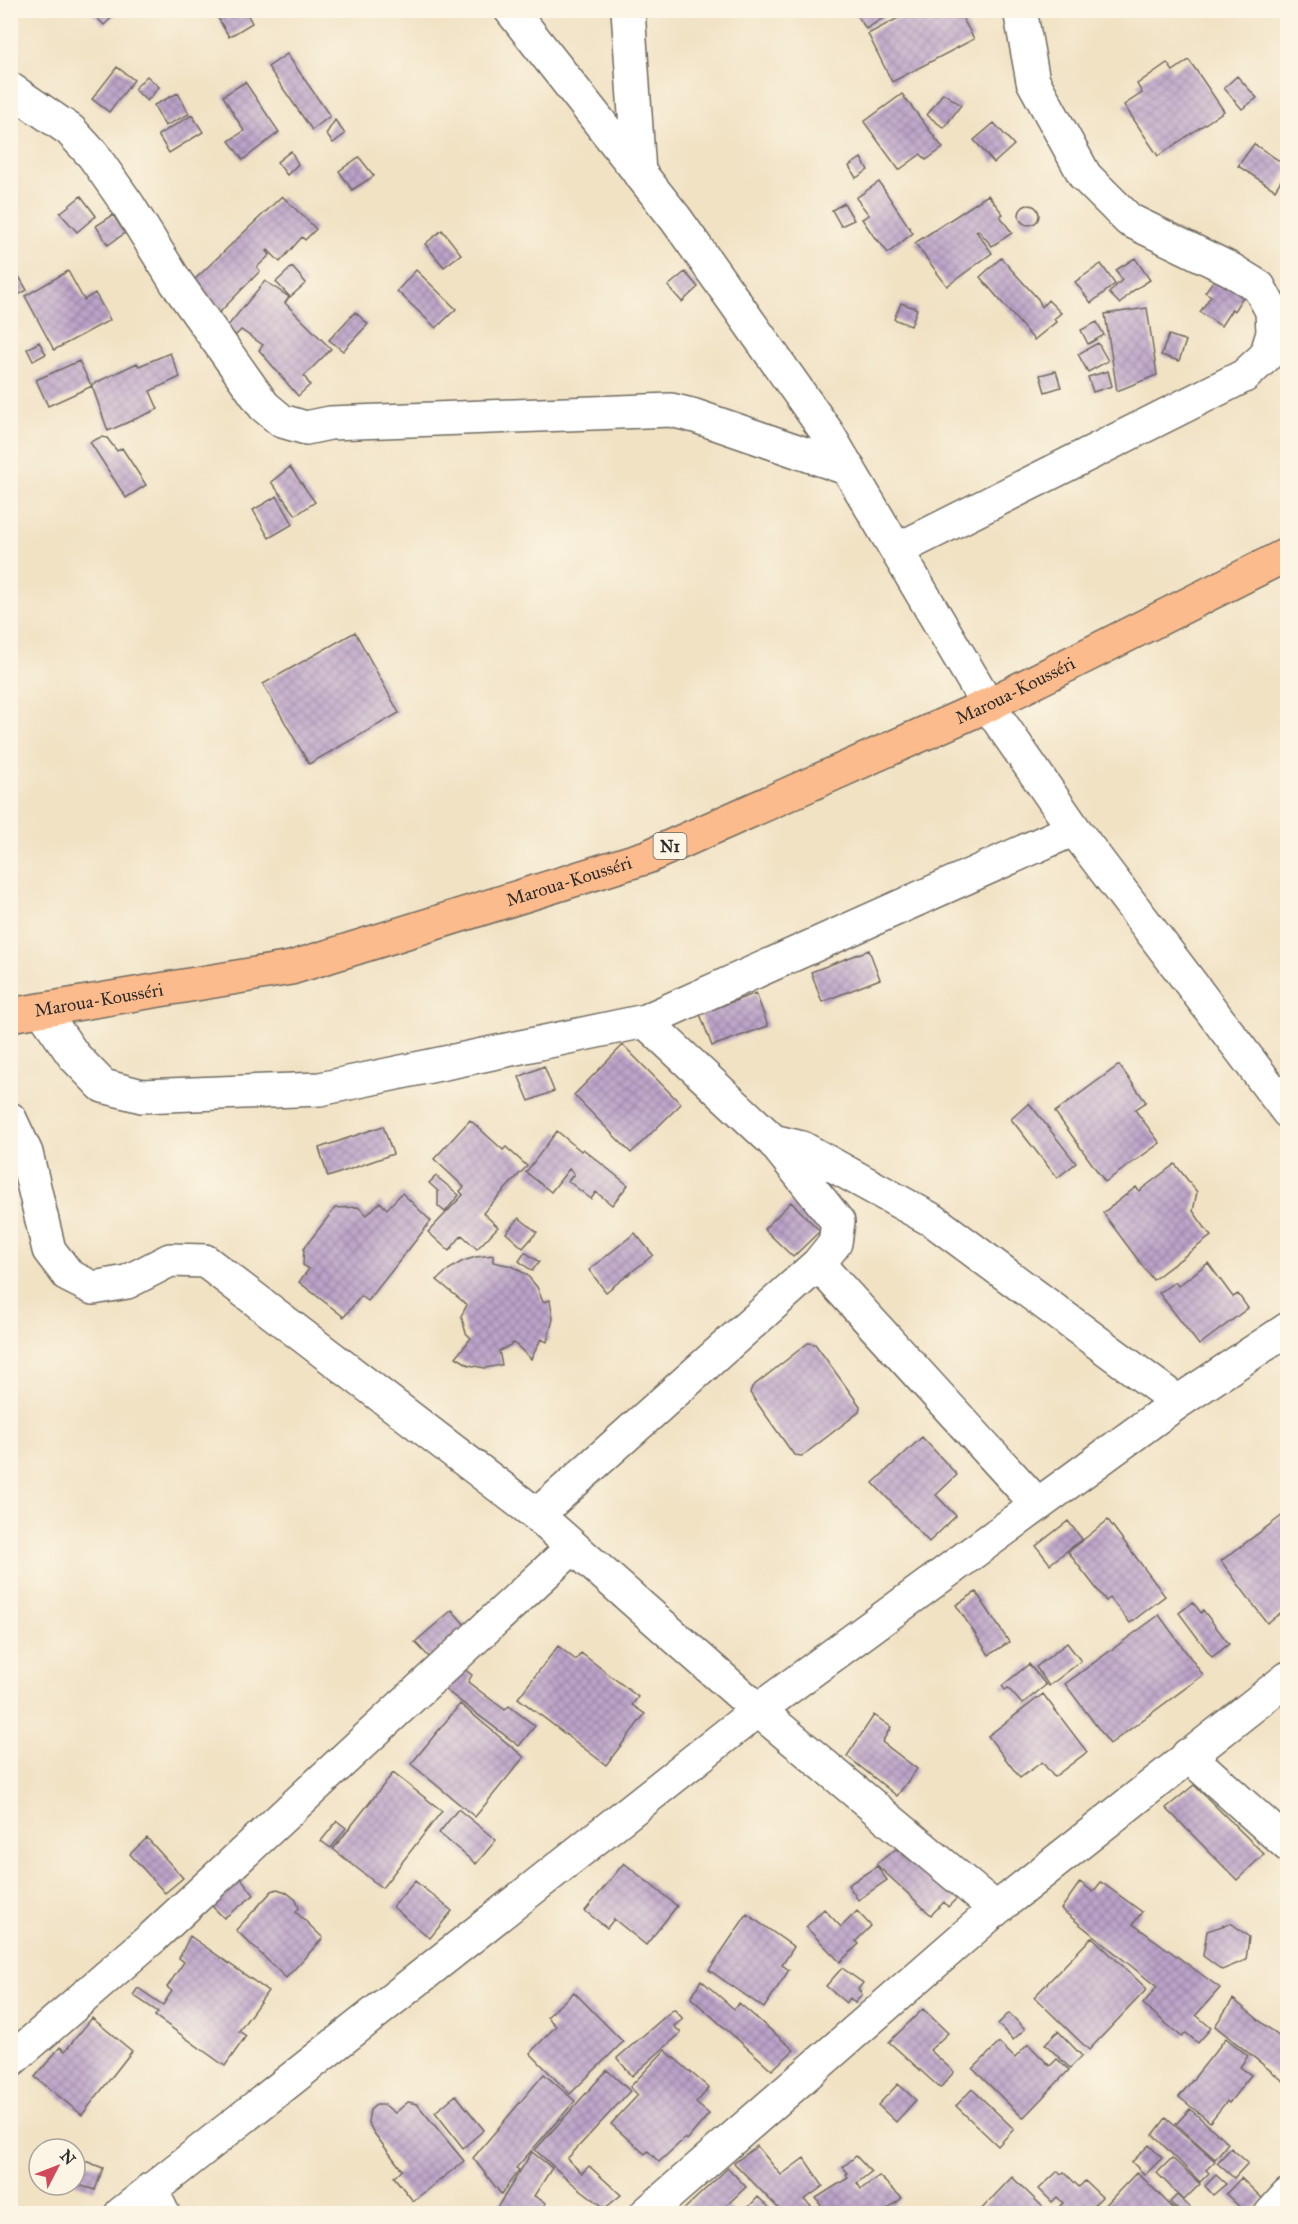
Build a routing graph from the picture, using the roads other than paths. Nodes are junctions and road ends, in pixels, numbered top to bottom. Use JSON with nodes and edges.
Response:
{"nodes":[{"id":1,"x":511,"y":10,"type":"edge"},
{"id":2,"x":628,"y":10,"type":"edge"},
{"id":3,"x":1020,"y":10,"type":"edge"},
{"id":4,"x":10,"y":89,"type":"edge"},
{"id":5,"x":639,"y":173,"type":"junction"},
{"id":6,"x":849,"y":469,"type":"junction"},
{"id":7,"x":897,"y":550,"type":"junction"},
{"id":8,"x":1287,"y":554,"type":"edge"},
{"id":9,"x":988,"y":705,"type":"junction"},
{"id":10,"x":1074,"y":829,"type":"junction"},
{"id":11,"x":42,"y":1010,"type":"junction"},
{"id":12,"x":10,"y":1015,"type":"edge"},
{"id":13,"x":645,"y":1021,"type":"junction"},
{"id":14,"x":1287,"y":1112,"type":"edge"},
{"id":15,"x":10,"y":1119,"type":"edge"},
{"id":16,"x":773,"y":1141,"type":"junction"},
{"id":17,"x":18,"y":1157,"type":"edge"},
{"id":18,"x":818,"y":1264,"type":"junction"},
{"id":19,"x":1287,"y":1329,"type":"edge"},
{"id":20,"x":1178,"y":1402,"type":"junction"},
{"id":21,"x":1037,"y":1504,"type":"junction"},
{"id":22,"x":537,"y":1515,"type":"junction"},
{"id":23,"x":573,"y":1547,"type":"junction"},
{"id":24,"x":1287,"y":1678,"type":"edge"},
{"id":25,"x":758,"y":1710,"type":"junction"},
{"id":26,"x":1188,"y":1755,"type":"junction"},
{"id":27,"x":1287,"y":1845,"type":"edge"},
{"id":28,"x":996,"y":1909,"type":"junction"},
{"id":29,"x":10,"y":2061,"type":"edge"},
{"id":30,"x":1287,"y":2195,"type":"edge"},
{"id":31,"x":157,"y":2201,"type":"edge"},
{"id":32,"x":121,"y":2214,"type":"edge"},
{"id":33,"x":646,"y":2214,"type":"edge"},
{"id":34,"x":1271,"y":2214,"type":"edge"}],
"edges":[{"from":1,"to":5,"type":"street"},
{"from":2,"to":5,"type":"street"},
{"from":3,"to":7,"type":"street"},
{"from":4,"to":6,"type":"street"},
{"from":5,"to":6,"type":"street"},
{"from":6,"to":7,"type":"street"},
{"from":7,"to":9,"type":"street"},
{"from":8,"to":9,"type":"highway","name":"Maroua-Kousséri","number":"N1"},
{"from":9,"to":10,"type":"street"},
{"from":9,"to":11,"type":"highway","name":"Maroua-Kousséri","number":"N1"},
{"from":10,"to":13,"type":"street"},
{"from":10,"to":14,"type":"street"},
{"from":11,"to":12,"type":"highway","name":"Maroua-Kousséri","number":"N1"},
{"from":11,"to":13,"type":"street"},
{"from":13,"to":16,"type":"street"},
{"from":15,"to":17,"type":"street"},
{"from":16,"to":18,"type":"street"},
{"from":16,"to":20,"type":"street"},
{"from":17,"to":22,"type":"street"},
{"from":18,"to":21,"type":"street"},
{"from":18,"to":22,"type":"street"},
{"from":19,"to":20,"type":"street"},
{"from":20,"to":21,"type":"street"},
{"from":21,"to":25,"type":"street"},
{"from":22,"to":23,"type":"street"},
{"from":23,"to":25,"type":"street"},
{"from":23,"to":29,"type":"street"},
{"from":24,"to":26,"type":"street"},
{"from":25,"to":28,"type":"street"},
{"from":25,"to":31,"type":"street"},
{"from":26,"to":27,"type":"street"},
{"from":26,"to":28,"type":"street"},
{"from":28,"to":33,"type":"street"},
{"from":30,"to":34,"type":"street"},
{"from":31,"to":32,"type":"street"}]}
